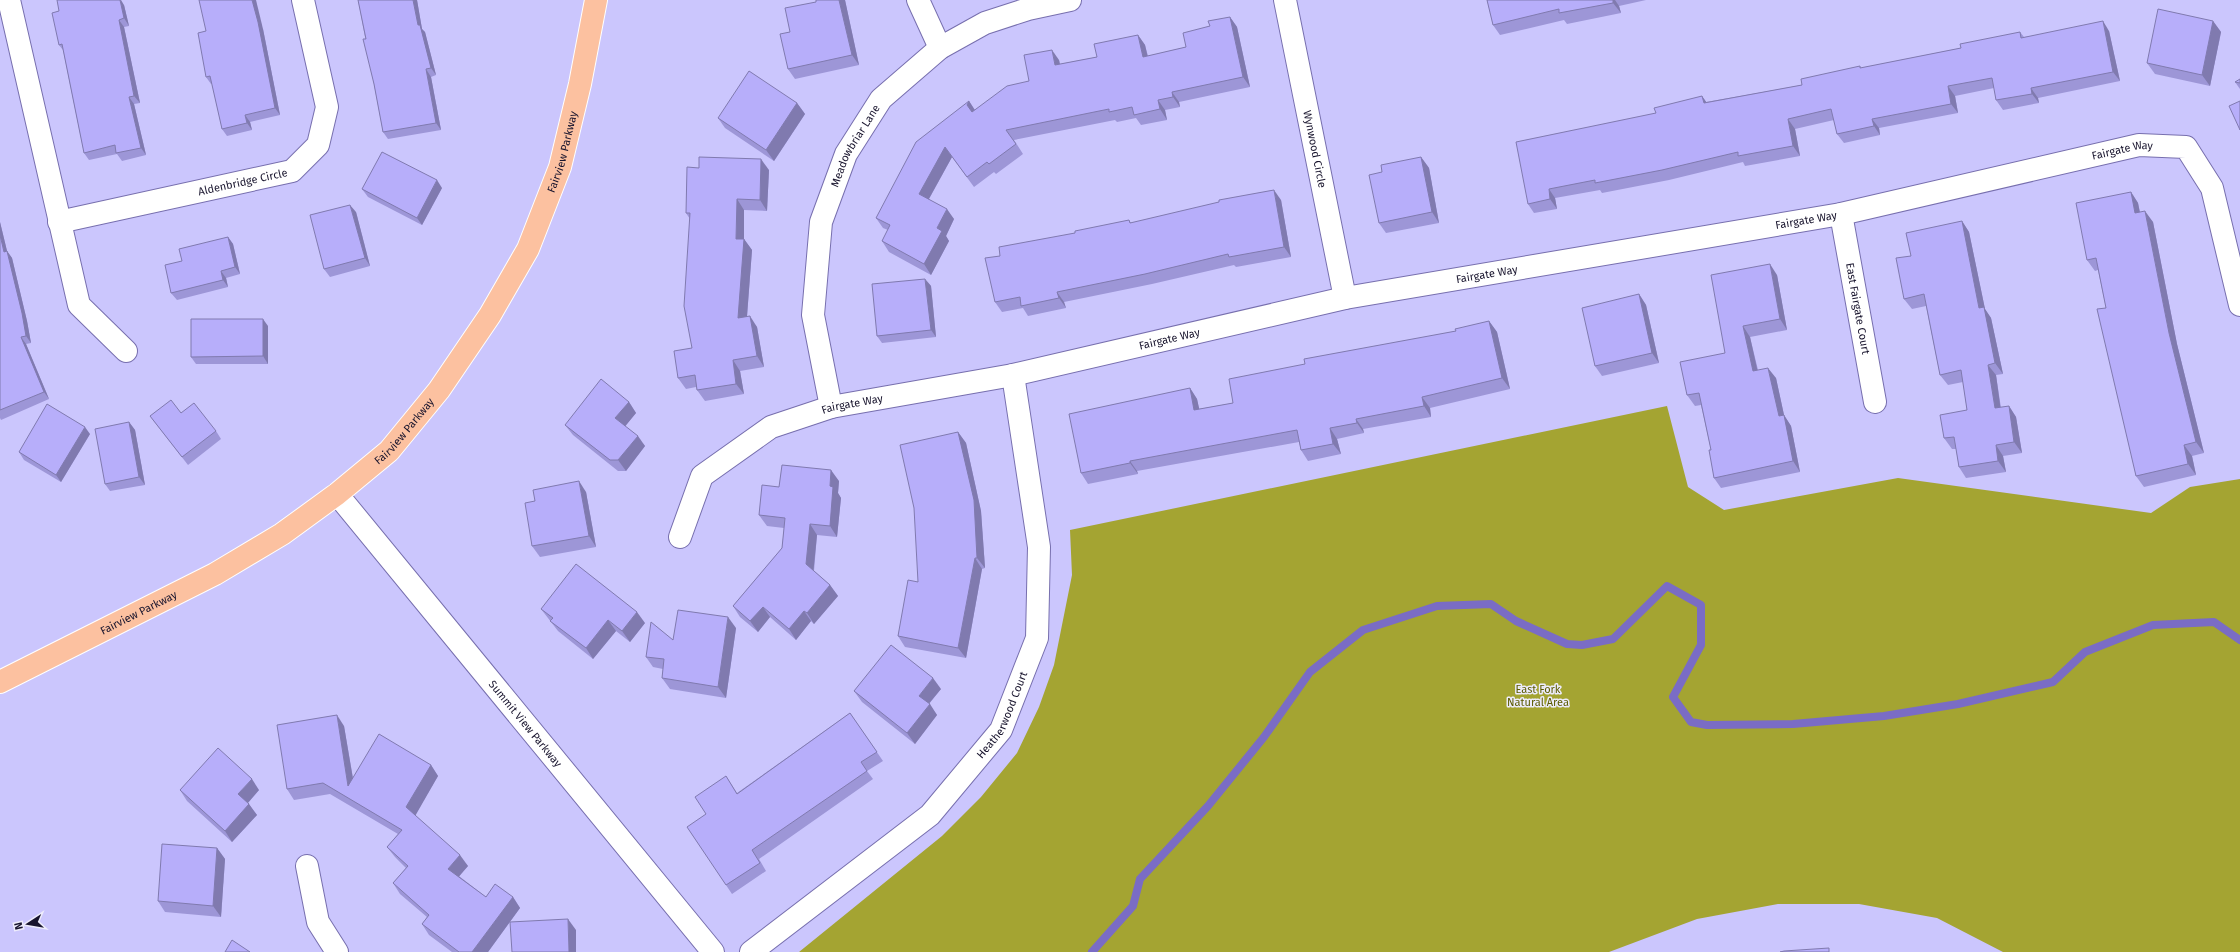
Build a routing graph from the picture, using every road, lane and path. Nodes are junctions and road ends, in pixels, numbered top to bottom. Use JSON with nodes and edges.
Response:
{"nodes":[{"id":1,"x":9,"y":0,"type":"edge"},
{"id":2,"x":304,"y":0,"type":"edge"},
{"id":3,"x":596,"y":0,"type":"edge"},
{"id":4,"x":918,"y":0,"type":"edge"},
{"id":5,"x":1070,"y":0,"type":"edge"},
{"id":6,"x":1285,"y":0,"type":"edge"},
{"id":7,"x":940,"y":48,"type":"junction"},
{"id":8,"x":1841,"y":214,"type":"junction"},
{"id":9,"x":59,"y":222,"type":"junction"},
{"id":10,"x":1345,"y":298,"type":"junction"},
{"id":11,"x":2240,"y":305,"type":"edge"},
{"id":12,"x":126,"y":351,"type":"dead end"},
{"id":13,"x":1013,"y":376,"type":"junction"},
{"id":14,"x":1875,"y":402,"type":"dead end"},
{"id":15,"x":831,"y":407,"type":"junction"},
{"id":16,"x":337,"y":494,"type":"junction"},
{"id":17,"x":680,"y":536,"type":"dead end"},
{"id":18,"x":0,"y":682,"type":"edge"},
{"id":19,"x":307,"y":866,"type":"dead end"},
{"id":20,"x":337,"y":952,"type":"edge"},
{"id":21,"x":713,"y":952,"type":"edge"},
{"id":22,"x":751,"y":952,"type":"edge"}],
"edges":[{"from":1,"to":9,"type":"street"},
{"from":2,"to":9,"type":"street","name":"Aldenbridge Circle"},
{"from":3,"to":16,"type":"main road","name":"Fairview Parkway"},
{"from":4,"to":7,"type":"street"},
{"from":5,"to":7,"type":"street","name":"Meadowbriar Lane"},
{"from":6,"to":10,"type":"street","name":"Wynwood Circle"},
{"from":7,"to":15,"type":"street","name":"Meadowbriar Lane"},
{"from":8,"to":10,"type":"street","name":"Fairgate Way"},
{"from":8,"to":11,"type":"street","name":"Fairgate Way"},
{"from":8,"to":14,"type":"street","name":"East Fairgate Court"},
{"from":9,"to":12,"type":"street"},
{"from":10,"to":13,"type":"street","name":"Fairgate Way"},
{"from":13,"to":15,"type":"street","name":"Fairgate Way"},
{"from":13,"to":22,"type":"street","name":"Heatherwood Court"},
{"from":15,"to":17,"type":"street","name":"Fairgate Way"},
{"from":16,"to":18,"type":"main road","name":"Fairview Parkway"},
{"from":16,"to":21,"type":"street","name":"Summit View Parkway"},
{"from":19,"to":20,"type":"street"}]}
